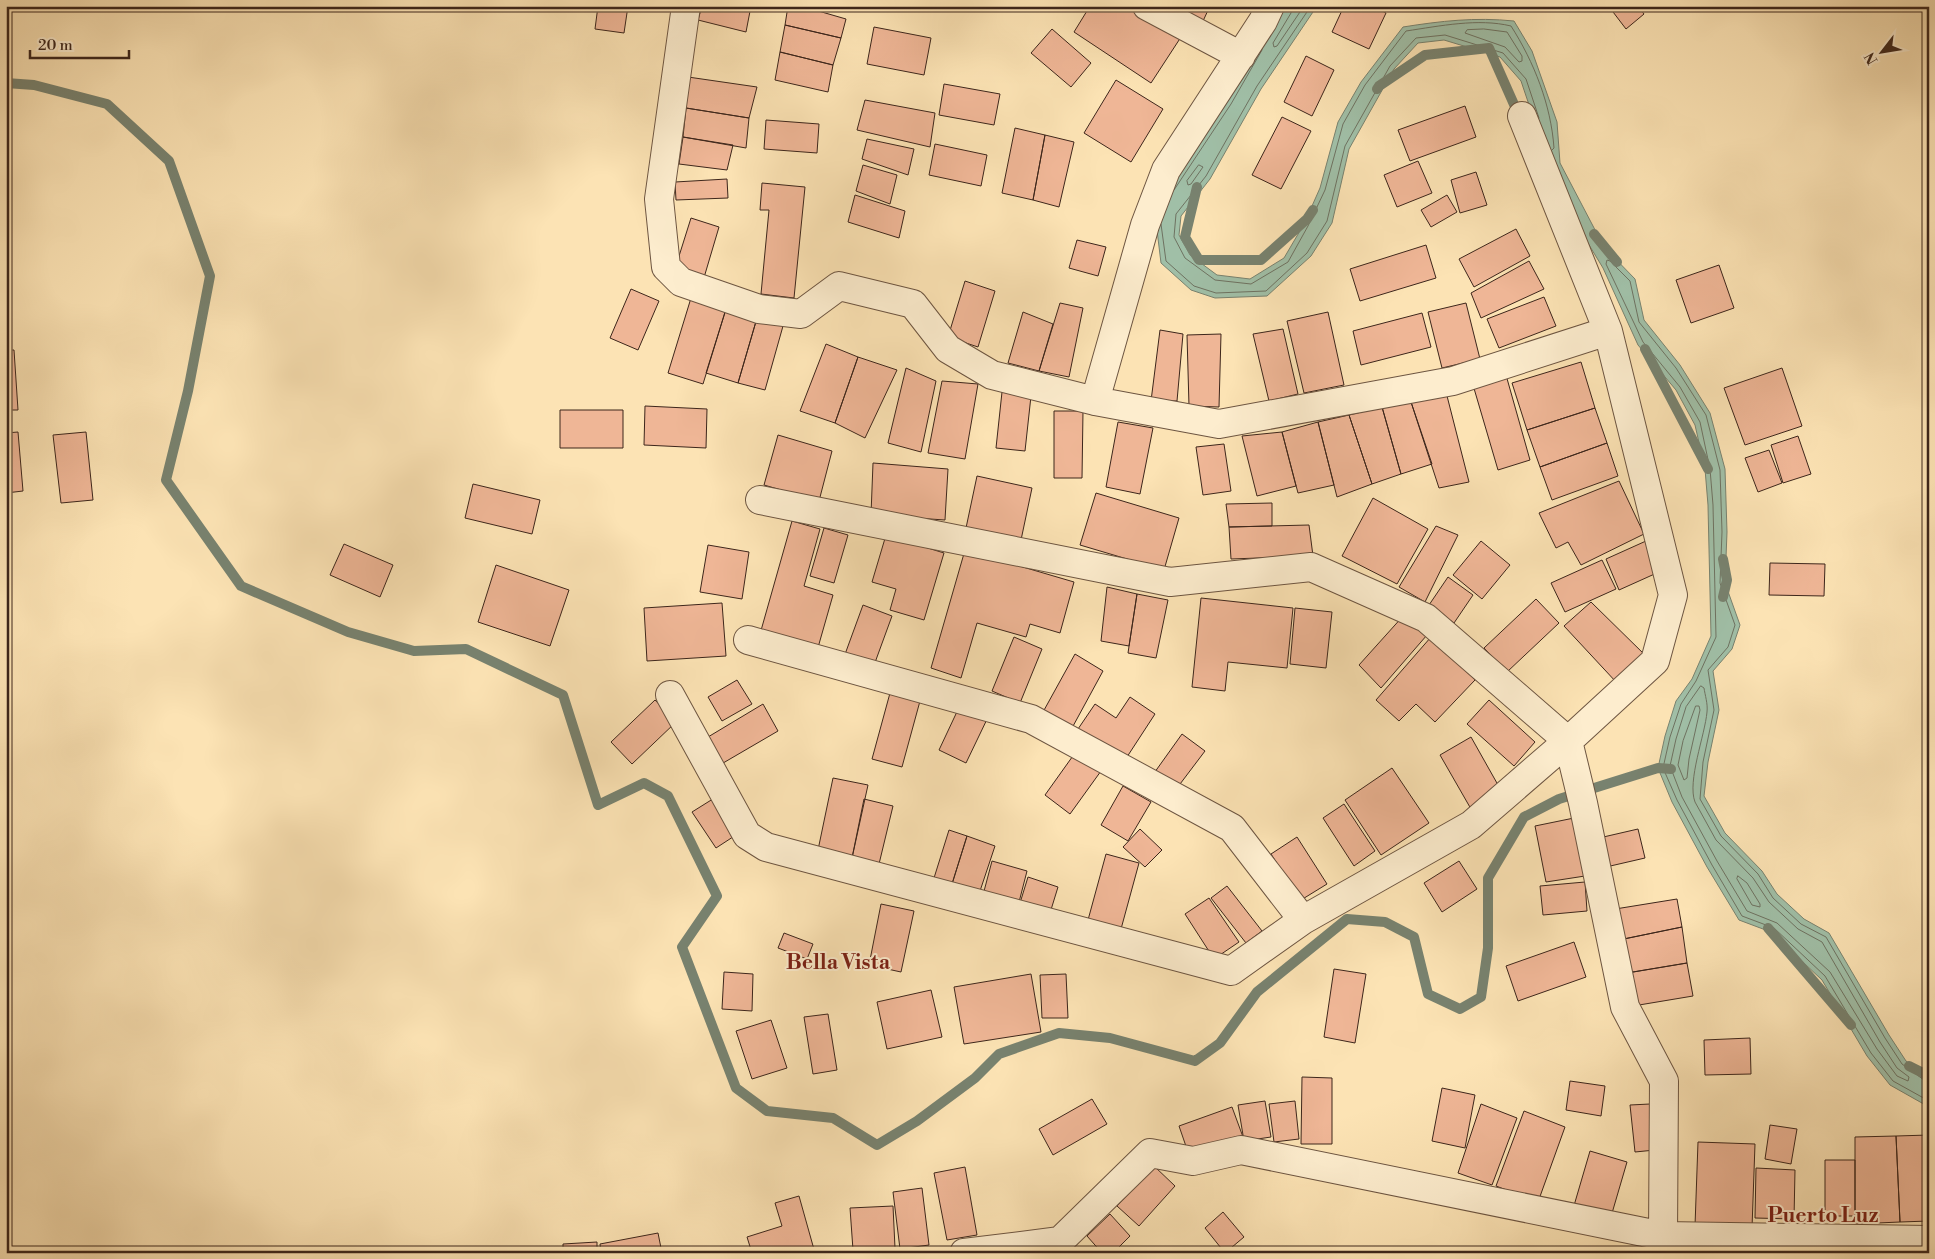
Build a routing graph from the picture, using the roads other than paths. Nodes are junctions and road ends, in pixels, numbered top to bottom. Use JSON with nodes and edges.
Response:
{"nodes":[{"id":1,"x":686,"y":6,"type":"edge"},
{"id":2,"x":1147,"y":6,"type":"edge"},
{"id":3,"x":1270,"y":6,"type":"edge"},
{"id":4,"x":1241,"y":56,"type":"junction"},
{"id":5,"x":1522,"y":116,"type":"dead end"},
{"id":6,"x":1608,"y":331,"type":"junction"},
{"id":7,"x":1095,"y":402,"type":"junction"},
{"id":8,"x":760,"y":500,"type":"dead end"},
{"id":9,"x":748,"y":640,"type":"dead end"},
{"id":10,"x":670,"y":695,"type":"dead end"},
{"id":11,"x":1568,"y":742,"type":"junction"},
{"id":12,"x":1303,"y":920,"type":"junction"},
{"id":13,"x":1662,"y":1236,"type":"junction"},
{"id":14,"x":1929,"y":1240,"type":"edge"},
{"id":15,"x":1878,"y":1246,"type":"edge"},
{"id":16,"x":964,"y":1253,"type":"edge"}],
"edges":[{"from":1,"to":7,"type":"street"},
{"from":2,"to":4,"type":"street"},
{"from":3,"to":4,"type":"street"},
{"from":4,"to":7,"type":"street"},
{"from":5,"to":6,"type":"street"},
{"from":6,"to":7,"type":"street"},
{"from":6,"to":11,"type":"street"},
{"from":8,"to":11,"type":"street"},
{"from":9,"to":12,"type":"street"},
{"from":10,"to":12,"type":"street"},
{"from":11,"to":12,"type":"street"},
{"from":11,"to":13,"type":"street"},
{"from":13,"to":15,"type":"street"},
{"from":13,"to":16,"type":"street"},
{"from":14,"to":15,"type":"street"}]}
